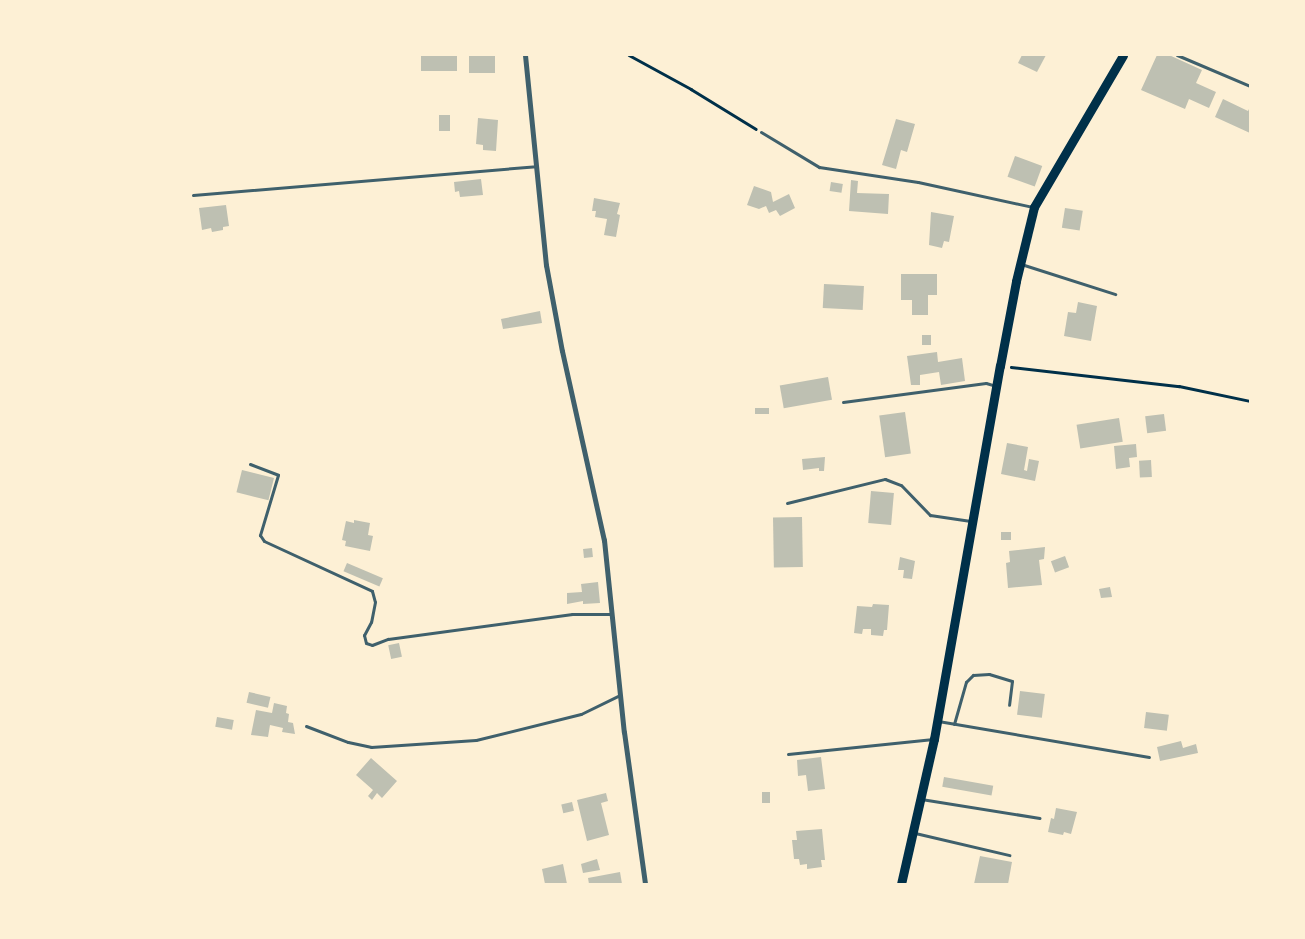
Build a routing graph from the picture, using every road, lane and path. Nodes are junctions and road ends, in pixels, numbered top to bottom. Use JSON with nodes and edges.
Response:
{"nodes":[{"id":1,"x":525,"y":55,"type":"edge"},
{"id":2,"x":629,"y":55,"type":"edge"},
{"id":3,"x":1123,"y":55,"type":"edge"},
{"id":4,"x":1178,"y":55,"type":"edge"},
{"id":5,"x":1250,"y":86,"type":"edge"},
{"id":6,"x":761,"y":132,"type":"joint"},
{"id":7,"x":536,"y":166,"type":"junction"},
{"id":8,"x":193,"y":195,"type":"dead end"},
{"id":9,"x":1034,"y":207,"type":"junction"},
{"id":10,"x":1020,"y":264,"type":"junction"},
{"id":11,"x":1115,"y":294,"type":"dead end"},
{"id":12,"x":1000,"y":366,"type":"junction"},
{"id":13,"x":996,"y":386,"type":"junction"},
{"id":14,"x":1250,"y":401,"type":"edge"},
{"id":15,"x":843,"y":402,"type":"dead end"},
{"id":16,"x":250,"y":464,"type":"dead end"},
{"id":17,"x":787,"y":503,"type":"dead end"},
{"id":18,"x":974,"y":522,"type":"junction"},
{"id":19,"x":611,"y":614,"type":"junction"},
{"id":20,"x":620,"y":696,"type":"junction"},
{"id":21,"x":1009,"y":705,"type":"dead end"},
{"id":22,"x":937,"y":721,"type":"junction"},
{"id":23,"x":954,"y":724,"type":"junction"},
{"id":24,"x":306,"y":726,"type":"dead end"},
{"id":25,"x":934,"y":739,"type":"junction"},
{"id":26,"x":788,"y":754,"type":"dead end"},
{"id":27,"x":1149,"y":757,"type":"dead end"},
{"id":28,"x":920,"y":799,"type":"junction"},
{"id":29,"x":1040,"y":818,"type":"dead end"},
{"id":30,"x":912,"y":832,"type":"junction"},
{"id":31,"x":1009,"y":854,"type":"dead end"},
{"id":32,"x":645,"y":884,"type":"edge"},
{"id":33,"x":901,"y":884,"type":"edge"}],
"edges":[{"from":1,"to":7,"type":"street"},
{"from":2,"to":6,"type":"path"},
{"from":3,"to":9,"type":"main road"},
{"from":4,"to":5,"type":"lane"},
{"from":6,"to":9,"type":"lane"},
{"from":7,"to":8,"type":"lane"},
{"from":7,"to":19,"type":"street"},
{"from":9,"to":10,"type":"main road"},
{"from":10,"to":11,"type":"lane"},
{"from":10,"to":12,"type":"main road"},
{"from":12,"to":13,"type":"main road"},
{"from":12,"to":14,"type":"path"},
{"from":13,"to":15,"type":"lane"},
{"from":13,"to":18,"type":"main road"},
{"from":16,"to":19,"type":"lane"},
{"from":17,"to":18,"type":"lane"},
{"from":18,"to":22,"type":"main road"},
{"from":19,"to":20,"type":"street"},
{"from":20,"to":24,"type":"lane"},
{"from":20,"to":32,"type":"street"},
{"from":21,"to":23,"type":"lane"},
{"from":22,"to":23,"type":"lane"},
{"from":22,"to":25,"type":"main road"},
{"from":23,"to":27,"type":"lane"},
{"from":25,"to":26,"type":"lane"},
{"from":25,"to":28,"type":"main road"},
{"from":28,"to":29,"type":"lane"},
{"from":28,"to":30,"type":"main road"},
{"from":30,"to":31,"type":"lane"},
{"from":30,"to":33,"type":"main road"}]}
